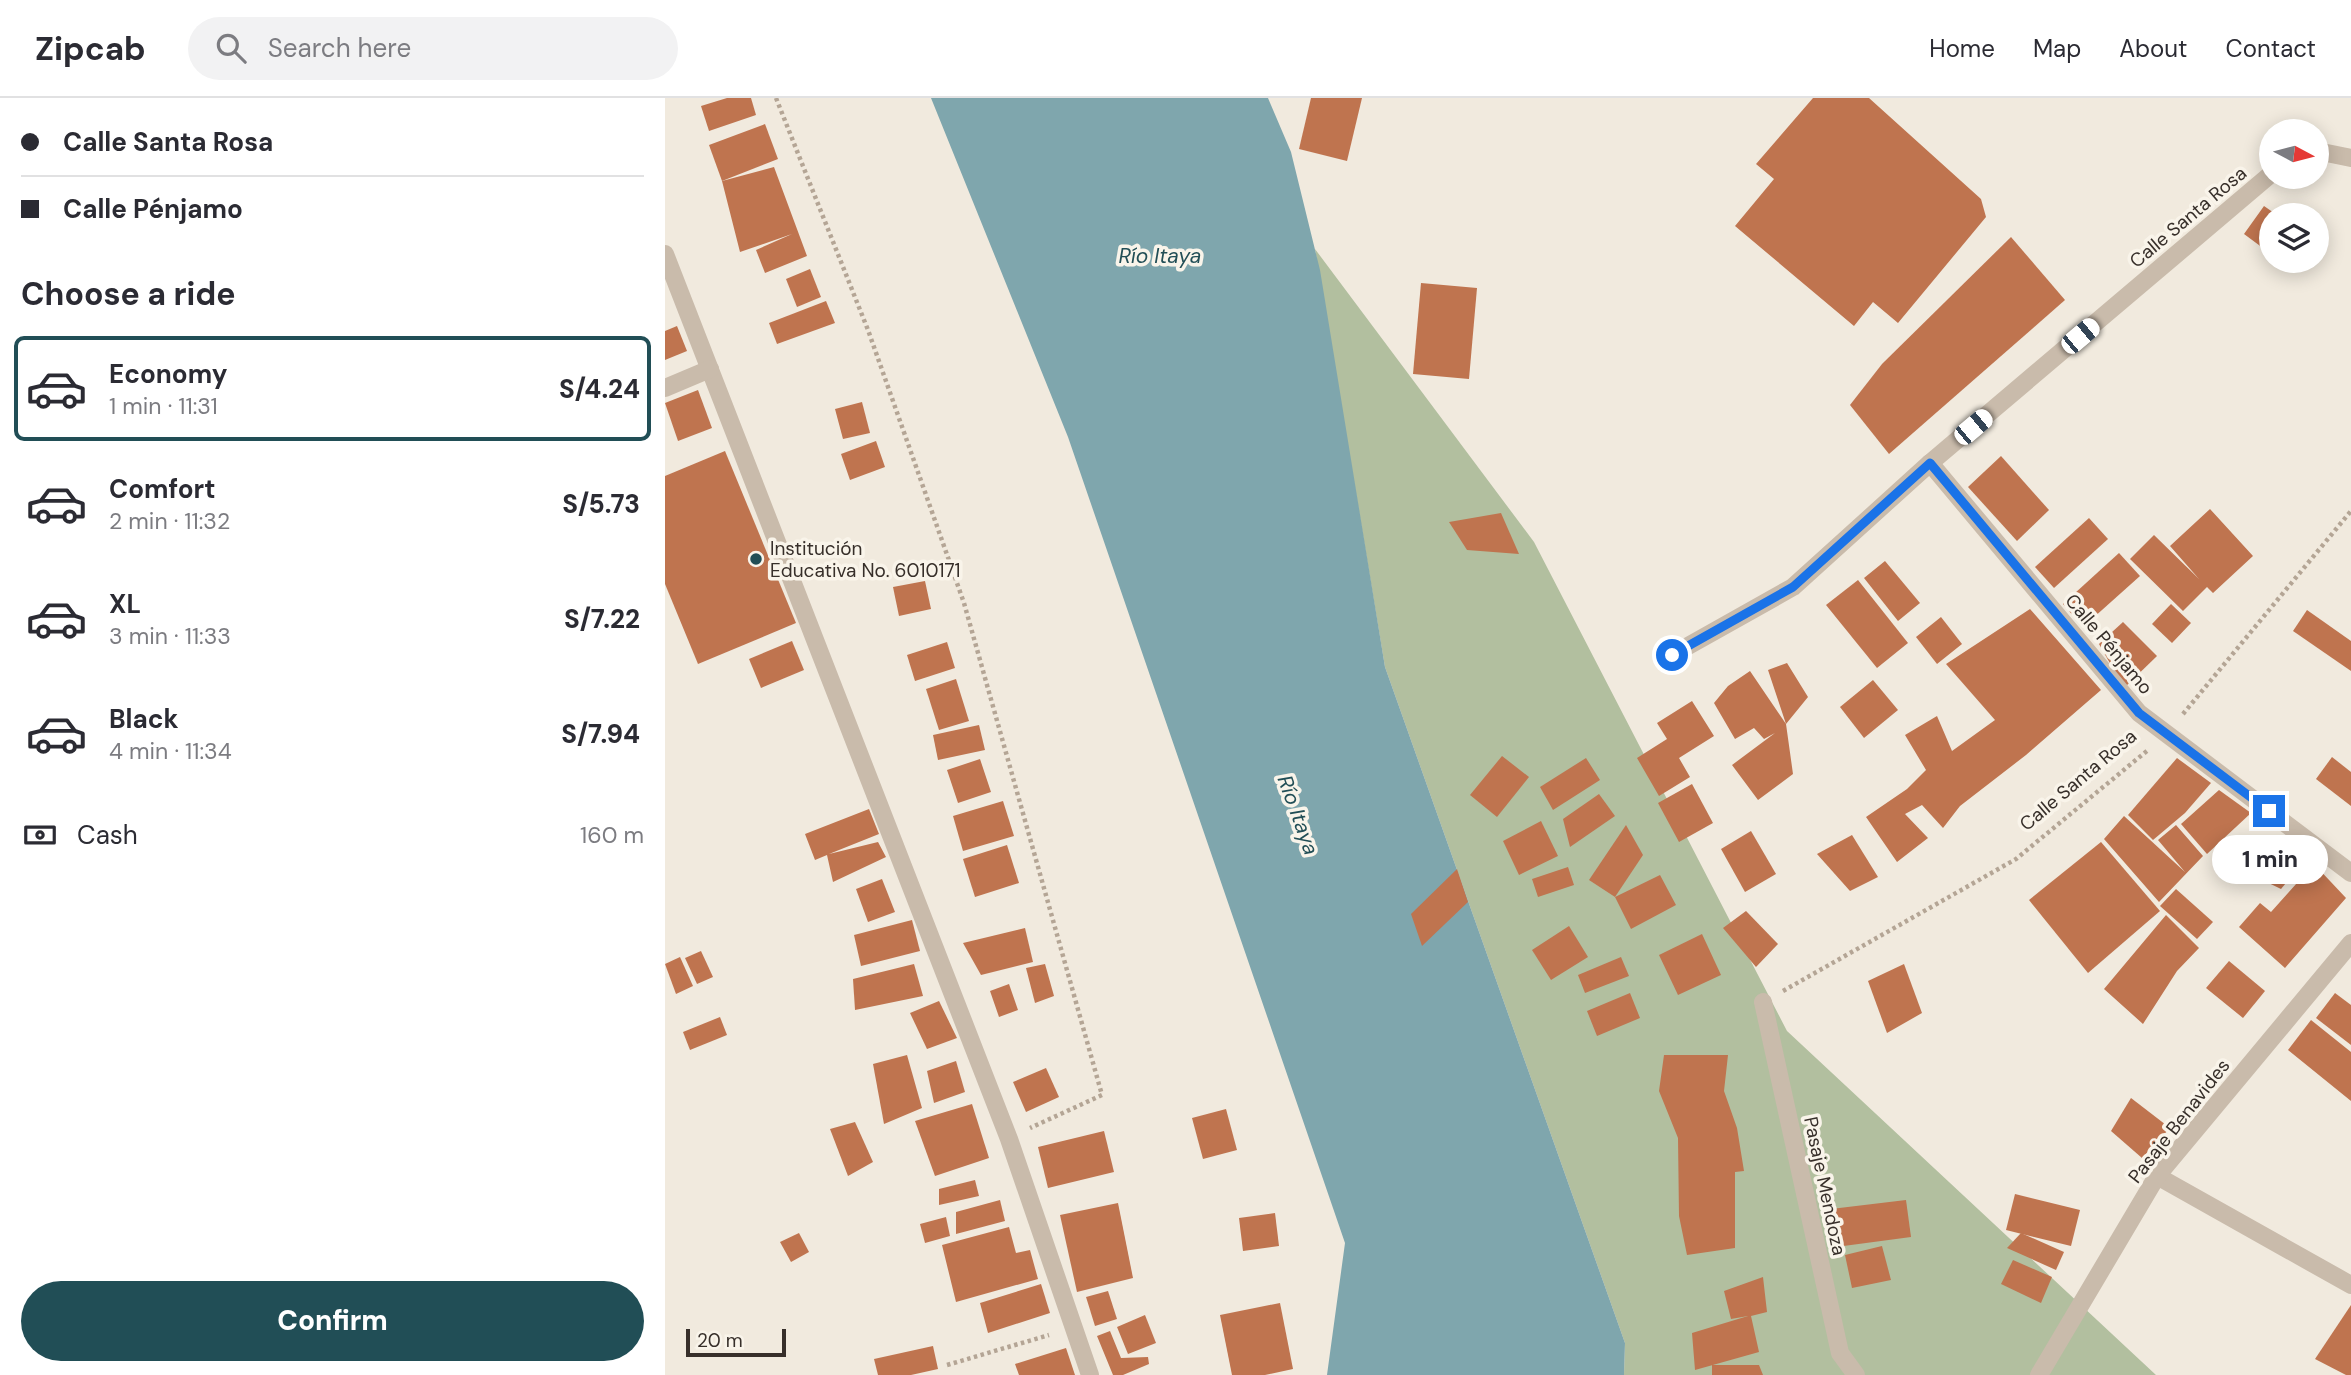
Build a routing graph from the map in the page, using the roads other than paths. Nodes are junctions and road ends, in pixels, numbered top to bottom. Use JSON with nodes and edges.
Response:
{"nodes":[{"id":1,"x":2329,"y":153,"type":"edge"},
{"id":2,"x":2351,"y":158,"type":"edge"},
{"id":3,"x":2259,"y":184,"type":"edge"},
{"id":4,"x":665,"y":254,"type":"edge"},
{"id":5,"x":710,"y":369,"type":"junction"},
{"id":6,"x":665,"y":388,"type":"edge"},
{"id":7,"x":1930,"y":463,"type":"junction"},
{"id":8,"x":1672,"y":655,"type":"dead end"},
{"id":9,"x":2351,"y":873,"type":"edge"},
{"id":10,"x":2351,"y":943,"type":"edge"},
{"id":11,"x":1763,"y":1002,"type":"road end"},
{"id":12,"x":2157,"y":1176,"type":"junction"},
{"id":13,"x":2351,"y":1285,"type":"edge"},
{"id":14,"x":1090,"y":1375,"type":"edge"},
{"id":15,"x":1856,"y":1375,"type":"edge"},
{"id":16,"x":2039,"y":1375,"type":"edge"}],
"edges":[{"from":1,"to":2,"type":"street"},
{"from":3,"to":7,"type":"street","name":"Calle Santa Rosa"},
{"from":4,"to":5,"type":"street"},
{"from":5,"to":6,"type":"street"},
{"from":5,"to":14,"type":"street"},
{"from":7,"to":8,"type":"street","name":"Calle Santa Rosa"},
{"from":7,"to":9,"type":"street","name":"Calle Pénjamo"},
{"from":10,"to":12,"type":"street","name":"Pasaje Benavides"},
{"from":11,"to":15,"type":"street","name":"Pasaje Mendoza"},
{"from":12,"to":13,"type":"street"},
{"from":12,"to":16,"type":"street","name":"Pasaje Benavides"}]}
